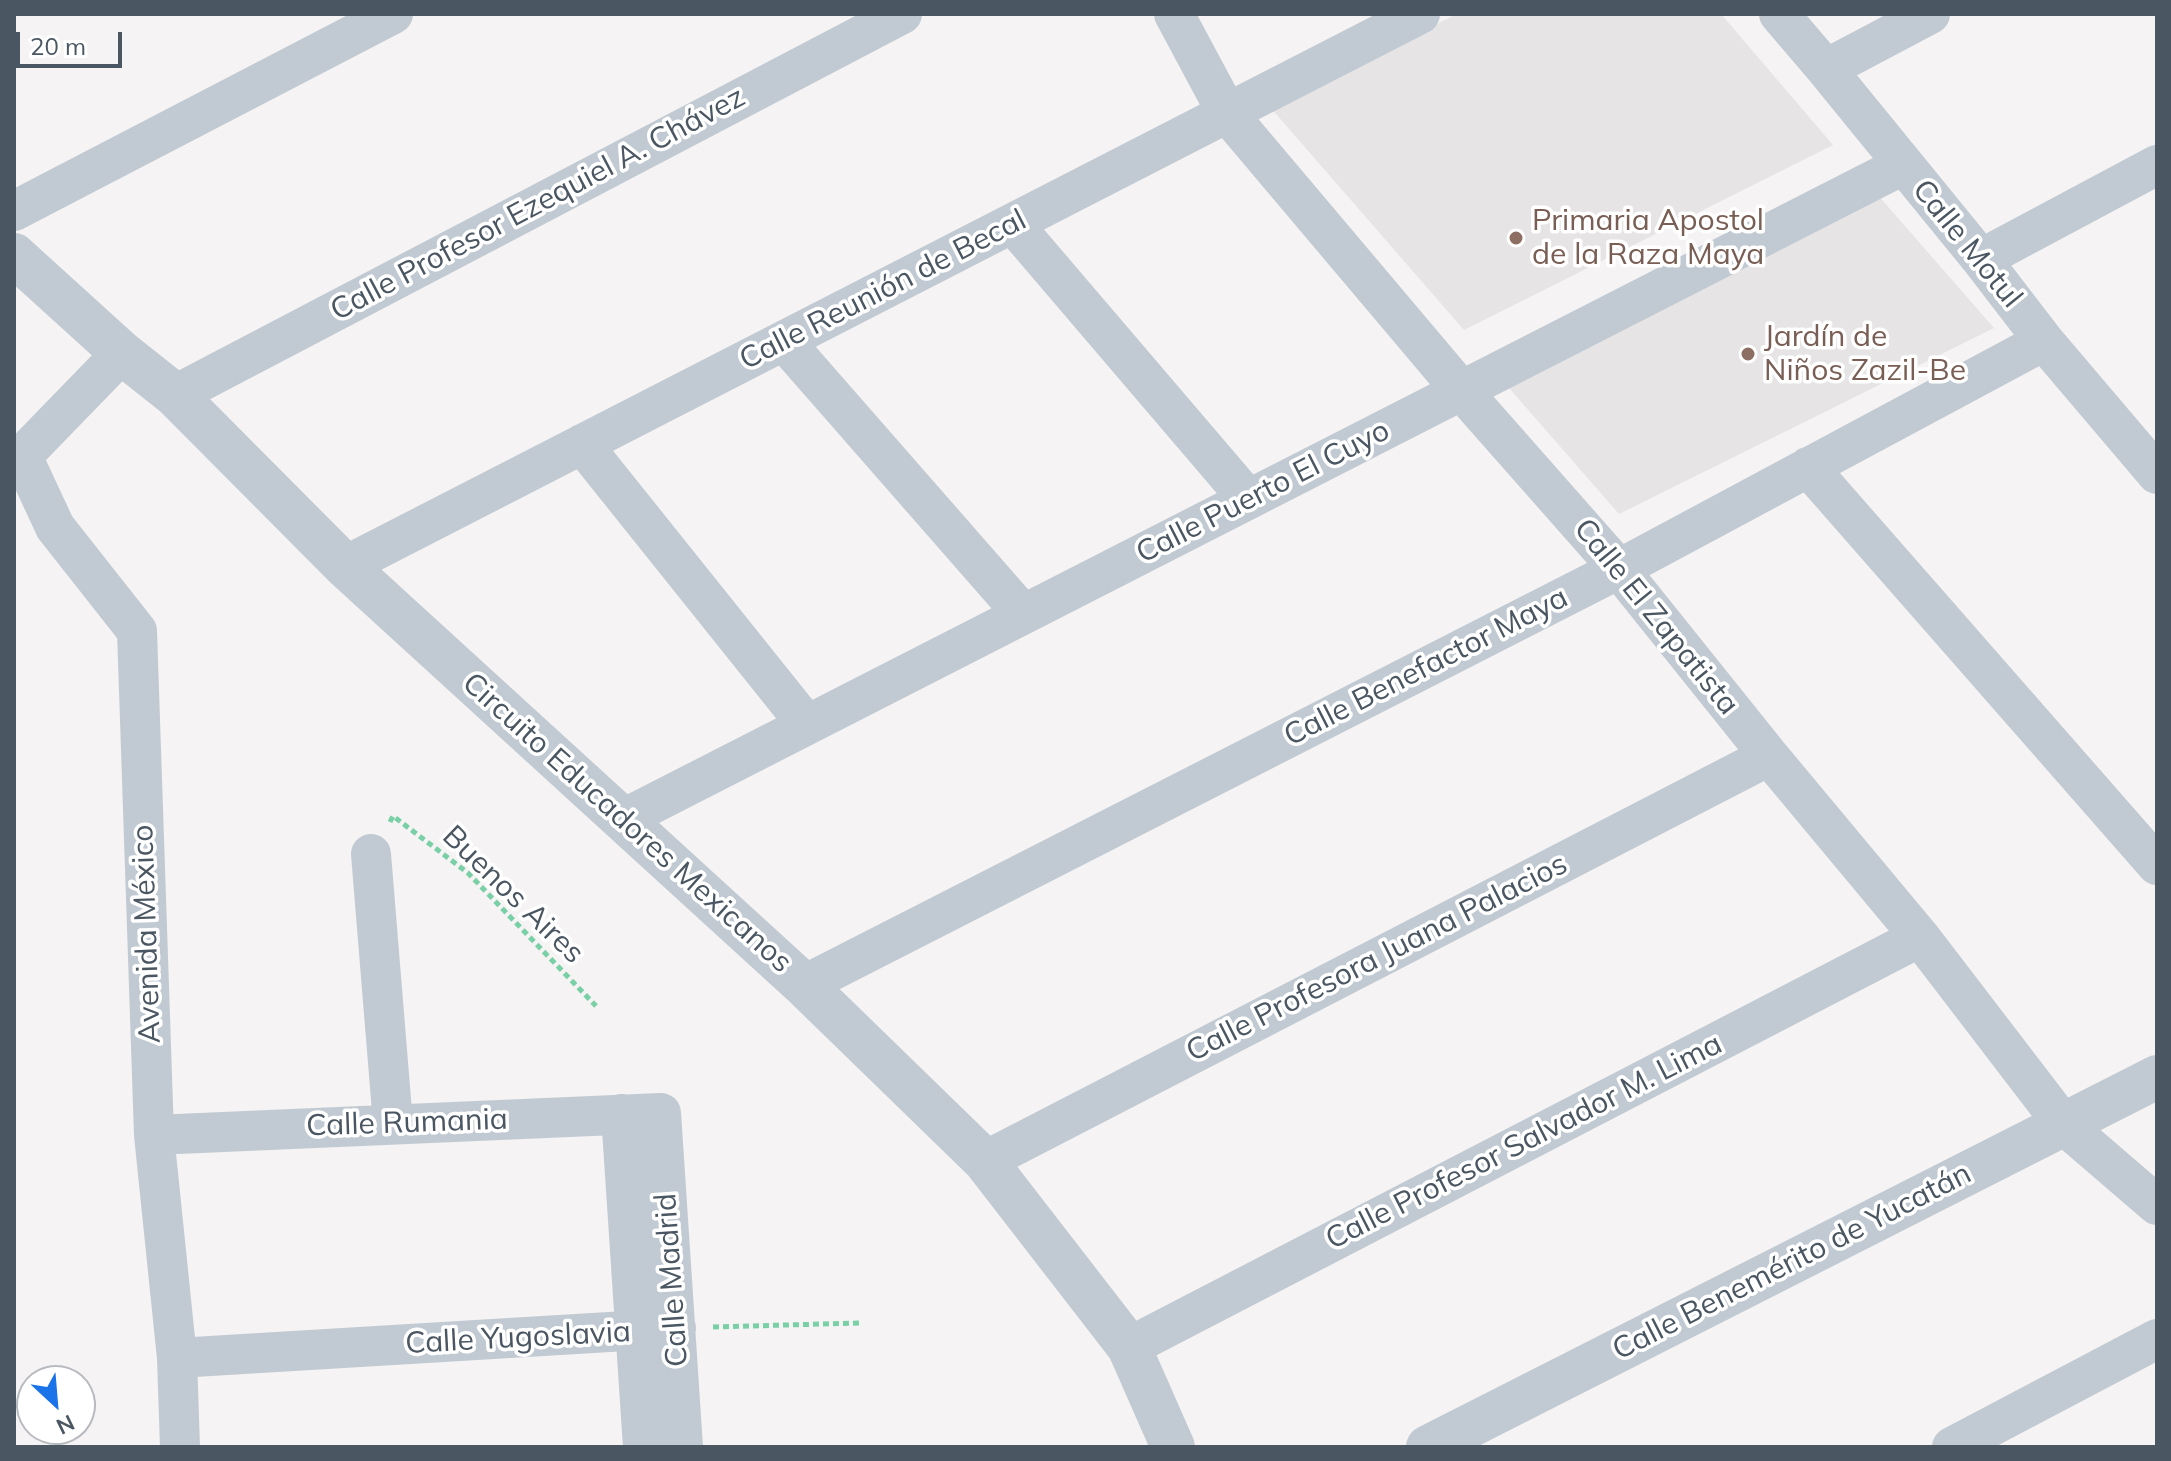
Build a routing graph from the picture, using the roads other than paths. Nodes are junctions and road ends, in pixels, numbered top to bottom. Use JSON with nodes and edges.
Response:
{"nodes":[{"id":1,"x":393,"y":14,"type":"edge"},
{"id":2,"x":902,"y":14,"type":"edge"},
{"id":3,"x":1174,"y":14,"type":"edge"},
{"id":4,"x":1420,"y":14,"type":"edge"},
{"id":5,"x":1779,"y":14,"type":"edge"},
{"id":6,"x":1930,"y":14,"type":"edge"},
{"id":7,"x":1826,"y":69,"type":"junction"},
{"id":8,"x":1227,"y":113,"type":"junction"},
{"id":9,"x":1903,"y":165,"type":"junction"},
{"id":10,"x":2157,"y":165,"type":"edge"},
{"id":11,"x":14,"y":211,"type":"edge"},
{"id":12,"x":1013,"y":224,"type":"junction"},
{"id":13,"x":14,"y":255,"type":"edge"},
{"id":14,"x":1981,"y":259,"type":"junction"},
{"id":15,"x":784,"y":341,"type":"junction"},
{"id":16,"x":2044,"y":341,"type":"junction"},
{"id":17,"x":122,"y":353,"type":"junction"},
{"id":18,"x":1461,"y":390,"type":"junction"},
{"id":19,"x":175,"y":395,"type":"junction"},
{"id":20,"x":2142,"y":432,"type":"edge"},
{"id":21,"x":582,"y":444,"type":"junction"},
{"id":22,"x":18,"y":455,"type":"edge"},
{"id":23,"x":1808,"y":467,"type":"junction"},
{"id":24,"x":2157,"y":474,"type":"edge"},
{"id":25,"x":1248,"y":499,"type":"junction"},
{"id":26,"x":345,"y":566,"type":"junction"},
{"id":27,"x":1619,"y":569,"type":"junction"},
{"id":28,"x":1023,"y":614,"type":"junction"},
{"id":29,"x":807,"y":725,"type":"junction"},
{"id":30,"x":1769,"y":756,"type":"junction"},
{"id":31,"x":623,"y":819,"type":"junction"},
{"id":32,"x":371,"y":854,"type":"road end"},
{"id":33,"x":2157,"y":865,"type":"edge"},
{"id":34,"x":1920,"y":937,"type":"junction"},
{"id":35,"x":804,"y":985,"type":"junction"},
{"id":36,"x":2157,"y":1077,"type":"edge"},
{"id":37,"x":661,"y":1113,"type":"joint"},
{"id":38,"x":621,"y":1114,"type":"junction"},
{"id":39,"x":393,"y":1124,"type":"junction"},
{"id":40,"x":2064,"y":1125,"type":"junction"},
{"id":41,"x":154,"y":1135,"type":"junction"},
{"id":42,"x":985,"y":1161,"type":"junction"},
{"id":43,"x":2157,"y":1205,"type":"edge"},
{"id":44,"x":676,"y":1328,"type":"junction"},
{"id":45,"x":636,"y":1332,"type":"junction"},
{"id":46,"x":2157,"y":1339,"type":"edge"},
{"id":47,"x":1129,"y":1347,"type":"junction"},
{"id":48,"x":177,"y":1358,"type":"junction"},
{"id":49,"x":180,"y":1447,"type":"edge"},
{"id":50,"x":643,"y":1447,"type":"edge"},
{"id":51,"x":683,"y":1447,"type":"edge"},
{"id":52,"x":1173,"y":1447,"type":"edge"},
{"id":53,"x":1428,"y":1447,"type":"edge"},
{"id":54,"x":1952,"y":1447,"type":"edge"}],
"edges":[{"from":1,"to":11,"type":"street"},
{"from":2,"to":19,"type":"street","name":"Calle Profesor Ezequiel A. Chávez"},
{"from":3,"to":8,"type":"street","name":"Calle El Zapatista"},
{"from":4,"to":8,"type":"street","name":"Calle Reunión de Becal"},
{"from":5,"to":7,"type":"street","name":"Calle Motul"},
{"from":6,"to":7,"type":"street"},
{"from":7,"to":9,"type":"street","name":"Calle Motul"},
{"from":8,"to":12,"type":"street","name":"Calle Reunión de Becal"},
{"from":8,"to":18,"type":"street","name":"Calle El Zapatista"},
{"from":9,"to":14,"type":"street","name":"Calle Motul"},
{"from":9,"to":18,"type":"street","name":"Calle Puerto El Cuyo"},
{"from":10,"to":14,"type":"street"},
{"from":12,"to":15,"type":"street","name":"Calle Reunión de Becal"},
{"from":12,"to":25,"type":"street"},
{"from":13,"to":17,"type":"street","name":"Circuito Educadores Mexicanos"},
{"from":14,"to":16,"type":"street","name":"Calle Motul"},
{"from":15,"to":21,"type":"street","name":"Calle Reunión de Becal"},
{"from":15,"to":28,"type":"street"},
{"from":16,"to":20,"type":"street","name":"Calle Motul"},
{"from":16,"to":23,"type":"street","name":"Calle Benefactor Maya"},
{"from":17,"to":19,"type":"street","name":"Circuito Educadores Mexicanos"},
{"from":17,"to":22,"type":"street"},
{"from":18,"to":25,"type":"street","name":"Calle Puerto El Cuyo"},
{"from":18,"to":27,"type":"street","name":"Calle El Zapatista"},
{"from":19,"to":26,"type":"street","name":"Circuito Educadores Mexicanos"},
{"from":20,"to":24,"type":"street","name":"Calle Motul"},
{"from":21,"to":26,"type":"street","name":"Calle Reunión de Becal"},
{"from":21,"to":29,"type":"street"},
{"from":22,"to":41,"type":"street","name":"Avenida México"},
{"from":23,"to":27,"type":"street","name":"Calle Benefactor Maya"},
{"from":23,"to":33,"type":"street"},
{"from":25,"to":28,"type":"street","name":"Calle Puerto El Cuyo"},
{"from":26,"to":31,"type":"street","name":"Circuito Educadores Mexicanos"},
{"from":27,"to":30,"type":"street","name":"Calle El Zapatista"},
{"from":27,"to":35,"type":"street","name":"Calle Benefactor Maya"},
{"from":28,"to":29,"type":"street","name":"Calle Puerto El Cuyo"},
{"from":29,"to":31,"type":"street","name":"Calle Puerto El Cuyo"},
{"from":30,"to":34,"type":"street","name":"Calle El Zapatista"},
{"from":30,"to":42,"type":"street","name":"Calle Profesora Juana Palacios"},
{"from":31,"to":35,"type":"street","name":"Circuito Educadores Mexicanos"},
{"from":32,"to":39,"type":"street"},
{"from":34,"to":40,"type":"street","name":"Calle El Zapatista"},
{"from":34,"to":47,"type":"street","name":"Calle Profesor Salvador M. Lima"},
{"from":35,"to":42,"type":"street","name":"Circuito Educadores Mexicanos"},
{"from":36,"to":40,"type":"street","name":"Calle Benemérito de Yucatán"},
{"from":37,"to":38,"type":"street","name":"Calle Rumania"},
{"from":37,"to":44,"type":"street","name":"Calle Madrid"},
{"from":38,"to":39,"type":"street","name":"Calle Rumania"},
{"from":38,"to":45,"type":"street","name":"Calle Madrid"},
{"from":39,"to":41,"type":"street","name":"Calle Rumania"},
{"from":40,"to":43,"type":"street","name":"Calle El Zapatista"},
{"from":40,"to":53,"type":"street","name":"Calle Benemérito de Yucatán"},
{"from":41,"to":48,"type":"street","name":"Avenida México"},
{"from":42,"to":47,"type":"street","name":"Circuito Educadores Mexicanos"},
{"from":44,"to":45,"type":"street","name":"Calle Yugoslavia"},
{"from":44,"to":51,"type":"street","name":"Calle Madrid"},
{"from":45,"to":48,"type":"street","name":"Calle Yugoslavia"},
{"from":45,"to":50,"type":"street","name":"Calle Madrid"},
{"from":46,"to":54,"type":"street"},
{"from":47,"to":52,"type":"street","name":"Circuito Educadores Mexicanos"},
{"from":48,"to":49,"type":"street","name":"Avenida México"}]}
